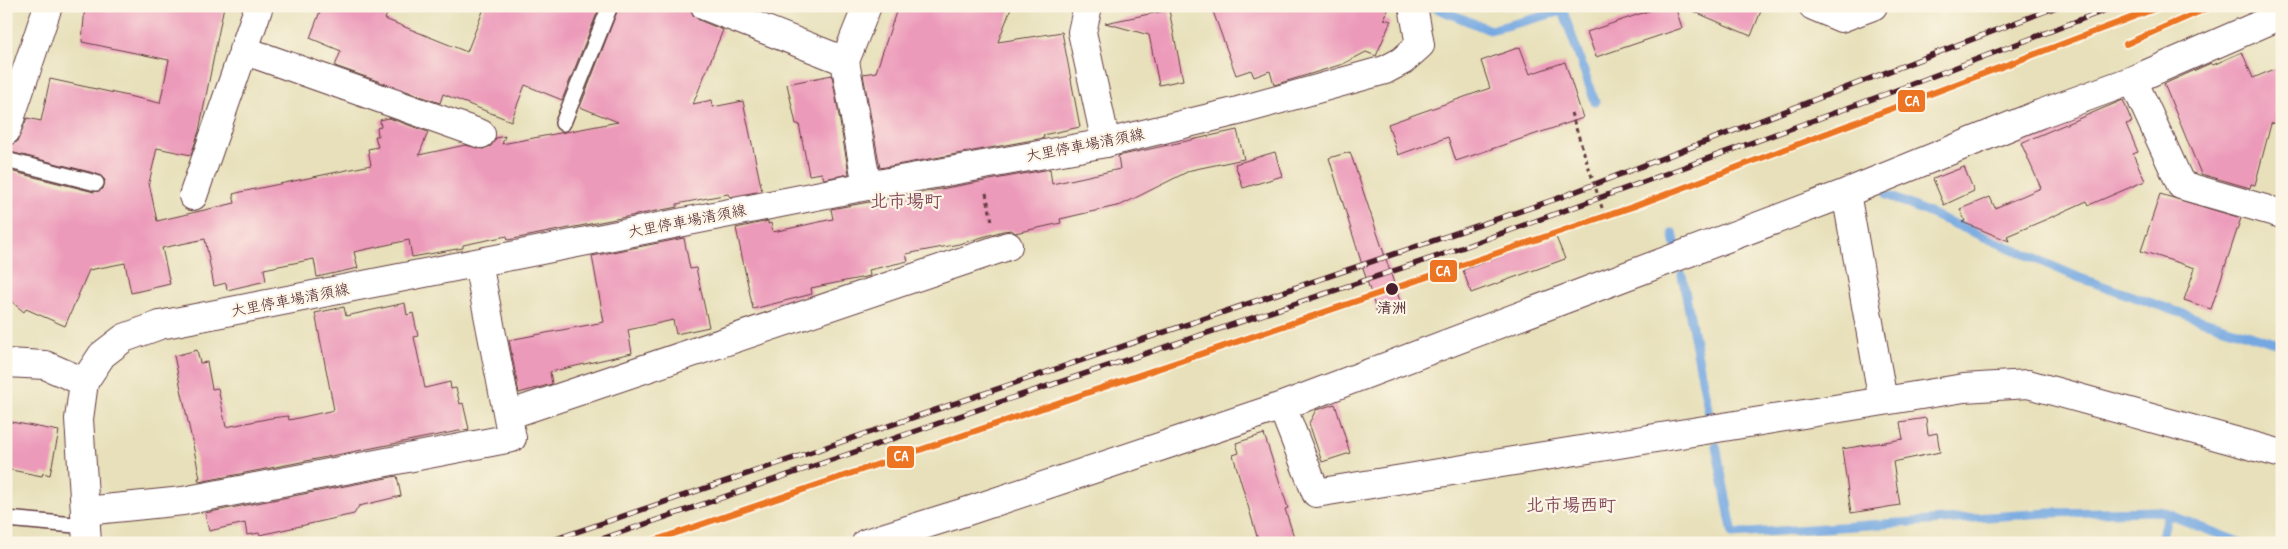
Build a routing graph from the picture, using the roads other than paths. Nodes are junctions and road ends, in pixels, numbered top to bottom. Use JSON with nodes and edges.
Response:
{"nodes":[{"id":1,"x":48,"y":6,"type":"edge"},
{"id":2,"x":259,"y":6,"type":"edge"},
{"id":3,"x":610,"y":6,"type":"edge"},
{"id":4,"x":705,"y":6,"type":"edge"},
{"id":5,"x":866,"y":6,"type":"edge"},
{"id":6,"x":1088,"y":6,"type":"edge"},
{"id":7,"x":1413,"y":6,"type":"edge"},
{"id":8,"x":1813,"y":6,"type":"edge"},
{"id":9,"x":1873,"y":6,"type":"edge"},
{"id":10,"x":2282,"y":15,"type":"edge"},
{"id":11,"x":244,"y":50,"type":"junction"},
{"id":12,"x":845,"y":61,"type":"junction"},
{"id":13,"x":2133,"y":80,"type":"junction"},
{"id":14,"x":562,"y":123,"type":"dead end"},
{"id":15,"x":6,"y":131,"type":"edge"},
{"id":16,"x":481,"y":134,"type":"dead end"},
{"id":17,"x":1106,"y":143,"type":"junction"},
{"id":18,"x":6,"y":160,"type":"edge"},
{"id":19,"x":96,"y":183,"type":"dead end"},
{"id":20,"x":867,"y":186,"type":"junction"},
{"id":21,"x":1846,"y":194,"type":"junction"},
{"id":22,"x":193,"y":196,"type":"dead end"},
{"id":23,"x":2282,"y":214,"type":"edge"},
{"id":24,"x":1003,"y":247,"type":"road end"},
{"id":25,"x":478,"y":263,"type":"junction"},
{"id":26,"x":6,"y":363,"type":"edge"},
{"id":27,"x":84,"y":382,"type":"junction"},
{"id":28,"x":1883,"y":401,"type":"junction"},
{"id":29,"x":1282,"y":406,"type":"junction"},
{"id":30,"x":508,"y":415,"type":"junction"},
{"id":31,"x":2282,"y":454,"type":"edge"},
{"id":32,"x":6,"y":519,"type":"edge"},
{"id":33,"x":86,"y":527,"type":"edge"},
{"id":34,"x":866,"y":543,"type":"edge"}],
"edges":[{"from":1,"to":15,"type":"street"},
{"from":2,"to":11,"type":"street"},
{"from":3,"to":14,"type":"lane"},
{"from":4,"to":12,"type":"street"},
{"from":5,"to":12,"type":"street"},
{"from":6,"to":17,"type":"street"},
{"from":7,"to":17,"type":"street","name":"大里停車場清須線"},
{"from":8,"to":9,"type":"street"},
{"from":10,"to":13,"type":"street"},
{"from":11,"to":16,"type":"street"},
{"from":11,"to":22,"type":"street"},
{"from":12,"to":20,"type":"street"},
{"from":13,"to":21,"type":"street"},
{"from":13,"to":23,"type":"street"},
{"from":17,"to":20,"type":"street","name":"大里停車場清須線"},
{"from":18,"to":19,"type":"lane"},
{"from":20,"to":25,"type":"street","name":"大里停車場清須線"},
{"from":21,"to":28,"type":"street"},
{"from":21,"to":29,"type":"street"},
{"from":24,"to":30,"type":"street"},
{"from":25,"to":27,"type":"street","name":"大里停車場清須線"},
{"from":25,"to":30,"type":"street"},
{"from":26,"to":27,"type":"street"},
{"from":27,"to":33,"type":"street","name":"大里停車場清須線"},
{"from":28,"to":29,"type":"street"},
{"from":28,"to":31,"type":"street"},
{"from":29,"to":34,"type":"street"},
{"from":30,"to":33,"type":"street"},
{"from":32,"to":33,"type":"lane"}]}
